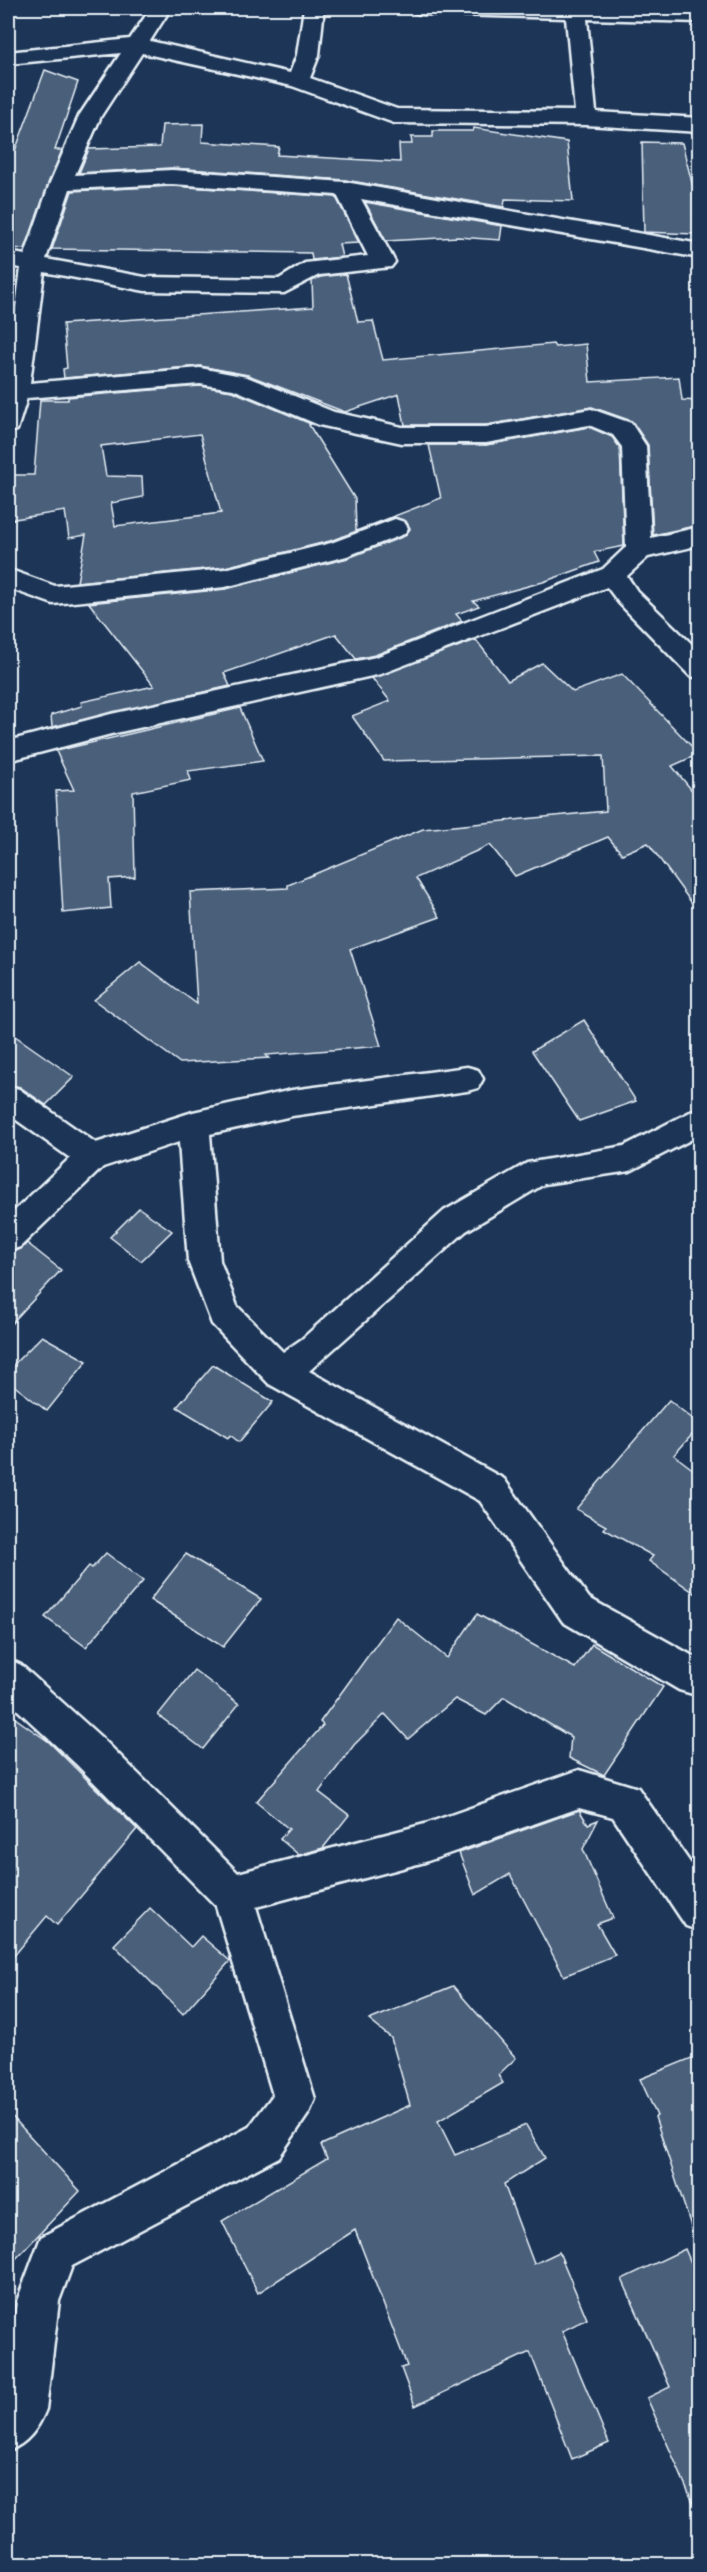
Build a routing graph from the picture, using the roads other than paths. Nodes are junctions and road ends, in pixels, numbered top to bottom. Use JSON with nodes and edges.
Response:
{"nodes":[{"id":1,"x":161,"y":8,"type":"edge"},
{"id":2,"x":314,"y":8,"type":"edge"},
{"id":3,"x":421,"y":8,"type":"edge"},
{"id":4,"x":578,"y":10,"type":"edge"},
{"id":5,"x":699,"y":16,"type":"edge"},
{"id":6,"x":137,"y":45,"type":"junction"},
{"id":7,"x":8,"y":58,"type":"edge"},
{"id":8,"x":298,"y":81,"type":"junction"},
{"id":9,"x":586,"y":118,"type":"junction"},
{"id":10,"x":699,"y":125,"type":"edge"},
{"id":11,"x":61,"y":183,"type":"junction"},
{"id":12,"x":345,"y":189,"type":"junction"},
{"id":13,"x":699,"y":251,"type":"edge"},
{"id":14,"x":8,"y":259,"type":"edge"},
{"id":15,"x":33,"y":264,"type":"junction"},
{"id":16,"x":15,"y":376,"type":"edge"},
{"id":17,"x":8,"y":423,"type":"edge"},
{"id":18,"x":395,"y":528,"type":"dead end"},
{"id":19,"x":699,"y":536,"type":"edge"},
{"id":20,"x":639,"y":550,"type":"junction"},
{"id":21,"x":612,"y":575,"type":"junction"},
{"id":22,"x":8,"y":578,"type":"edge"},
{"id":23,"x":699,"y":669,"type":"edge"},
{"id":24,"x":8,"y":751,"type":"edge"},
{"id":25,"x":467,"y":1078,"type":"dead end"},
{"id":26,"x":8,"y":1098,"type":"edge"},
{"id":27,"x":699,"y":1120,"type":"edge"},
{"id":28,"x":193,"y":1125,"type":"junction"},
{"id":29,"x":92,"y":1157,"type":"junction"},
{"id":30,"x":8,"y":1237,"type":"edge"},
{"id":31,"x":281,"y":1373,"type":"junction"},
{"id":32,"x":8,"y":1677,"type":"edge"},
{"id":33,"x":699,"y":1678,"type":"edge"},
{"id":34,"x":232,"y":1894,"type":"junction"},
{"id":35,"x":699,"y":1912,"type":"edge"},
{"id":36,"x":8,"y":2429,"type":"edge"}],
"edges":[{"from":1,"to":6,"type":"street"},
{"from":2,"to":8,"type":"street"},
{"from":3,"to":4,"type":"street"},
{"from":4,"to":5,"type":"street"},
{"from":4,"to":9,"type":"street"},
{"from":6,"to":7,"type":"street"},
{"from":6,"to":8,"type":"street"},
{"from":6,"to":11,"type":"street"},
{"from":8,"to":9,"type":"street"},
{"from":9,"to":10,"type":"street"},
{"from":11,"to":12,"type":"street"},
{"from":11,"to":15,"type":"street"},
{"from":12,"to":13,"type":"street"},
{"from":12,"to":15,"type":"street"},
{"from":14,"to":15,"type":"street"},
{"from":15,"to":16,"type":"street"},
{"from":16,"to":17,"type":"street"},
{"from":16,"to":20,"type":"street"},
{"from":18,"to":22,"type":"street"},
{"from":19,"to":20,"type":"street"},
{"from":20,"to":21,"type":"street"},
{"from":21,"to":23,"type":"street"},
{"from":21,"to":24,"type":"street"},
{"from":25,"to":28,"type":"street"},
{"from":26,"to":29,"type":"street"},
{"from":27,"to":31,"type":"street"},
{"from":28,"to":29,"type":"street"},
{"from":28,"to":31,"type":"street"},
{"from":29,"to":30,"type":"street"},
{"from":31,"to":33,"type":"street"},
{"from":32,"to":34,"type":"street"},
{"from":34,"to":35,"type":"street"},
{"from":34,"to":36,"type":"street"}]}
